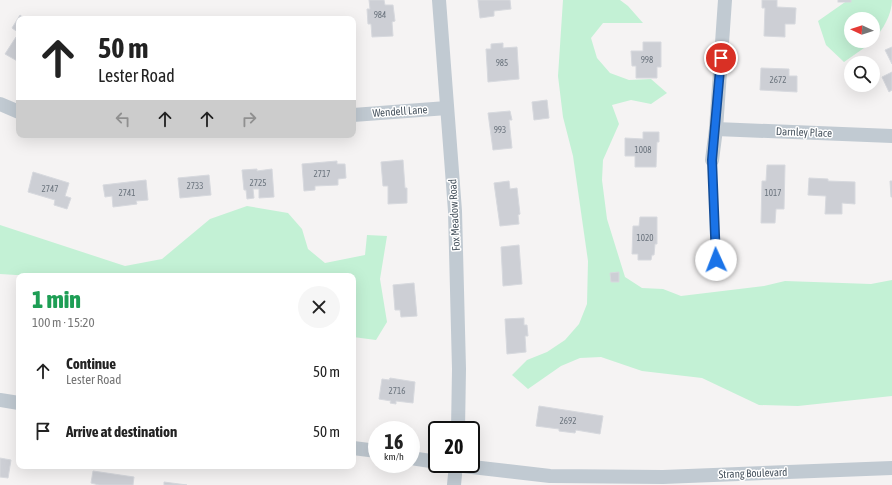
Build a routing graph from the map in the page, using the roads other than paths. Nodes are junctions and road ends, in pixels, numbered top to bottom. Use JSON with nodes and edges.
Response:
{"nodes":[{"id":1,"x":438,"y":0,"type":"edge"},
{"id":2,"x":725,"y":0,"type":"edge"},
{"id":3,"x":0,"y":104,"type":"edge"},
{"id":4,"x":447,"y":108,"type":"junction"},
{"id":5,"x":16,"y":111,"type":"edge"},
{"id":6,"x":356,"y":115,"type":"edge"},
{"id":7,"x":716,"y":129,"type":"junction"},
{"id":8,"x":892,"y":136,"type":"edge"},
{"id":9,"x":712,"y":160,"type":"joint"},
{"id":10,"x":716,"y":275,"type":"dead end"},
{"id":11,"x":0,"y":400,"type":"edge"},
{"id":12,"x":16,"y":403,"type":"edge"},
{"id":13,"x":458,"y":421,"type":"edge"},
{"id":14,"x":356,"y":448,"type":"edge"},
{"id":15,"x":368,"y":450,"type":"edge"},
{"id":16,"x":480,"y":468,"type":"edge"},
{"id":17,"x":892,"y":468,"type":"edge"},
{"id":18,"x":453,"y":473,"type":"edge"},
{"id":19,"x":655,"y":481,"type":"edge"},
{"id":20,"x":454,"y":485,"type":"edge"}],
"edges":[{"from":1,"to":4,"type":"street","name":"Fox Meadow Road"},
{"from":2,"to":7,"type":"street"},
{"from":3,"to":5,"type":"street"},
{"from":4,"to":6,"type":"street","name":"Wendell Lane"},
{"from":4,"to":13,"type":"street","name":"Fox Meadow Road"},
{"from":7,"to":8,"type":"street","name":"Darnley Place"},
{"from":7,"to":9,"type":"street"},
{"from":9,"to":10,"type":"lane"},
{"from":11,"to":12,"type":"street"},
{"from":14,"to":15,"type":"street"},
{"from":16,"to":19,"type":"street","name":"Strang Boulevard"},
{"from":17,"to":19,"type":"street","name":"Strang Boulevard"},
{"from":18,"to":20,"type":"street"}]}
